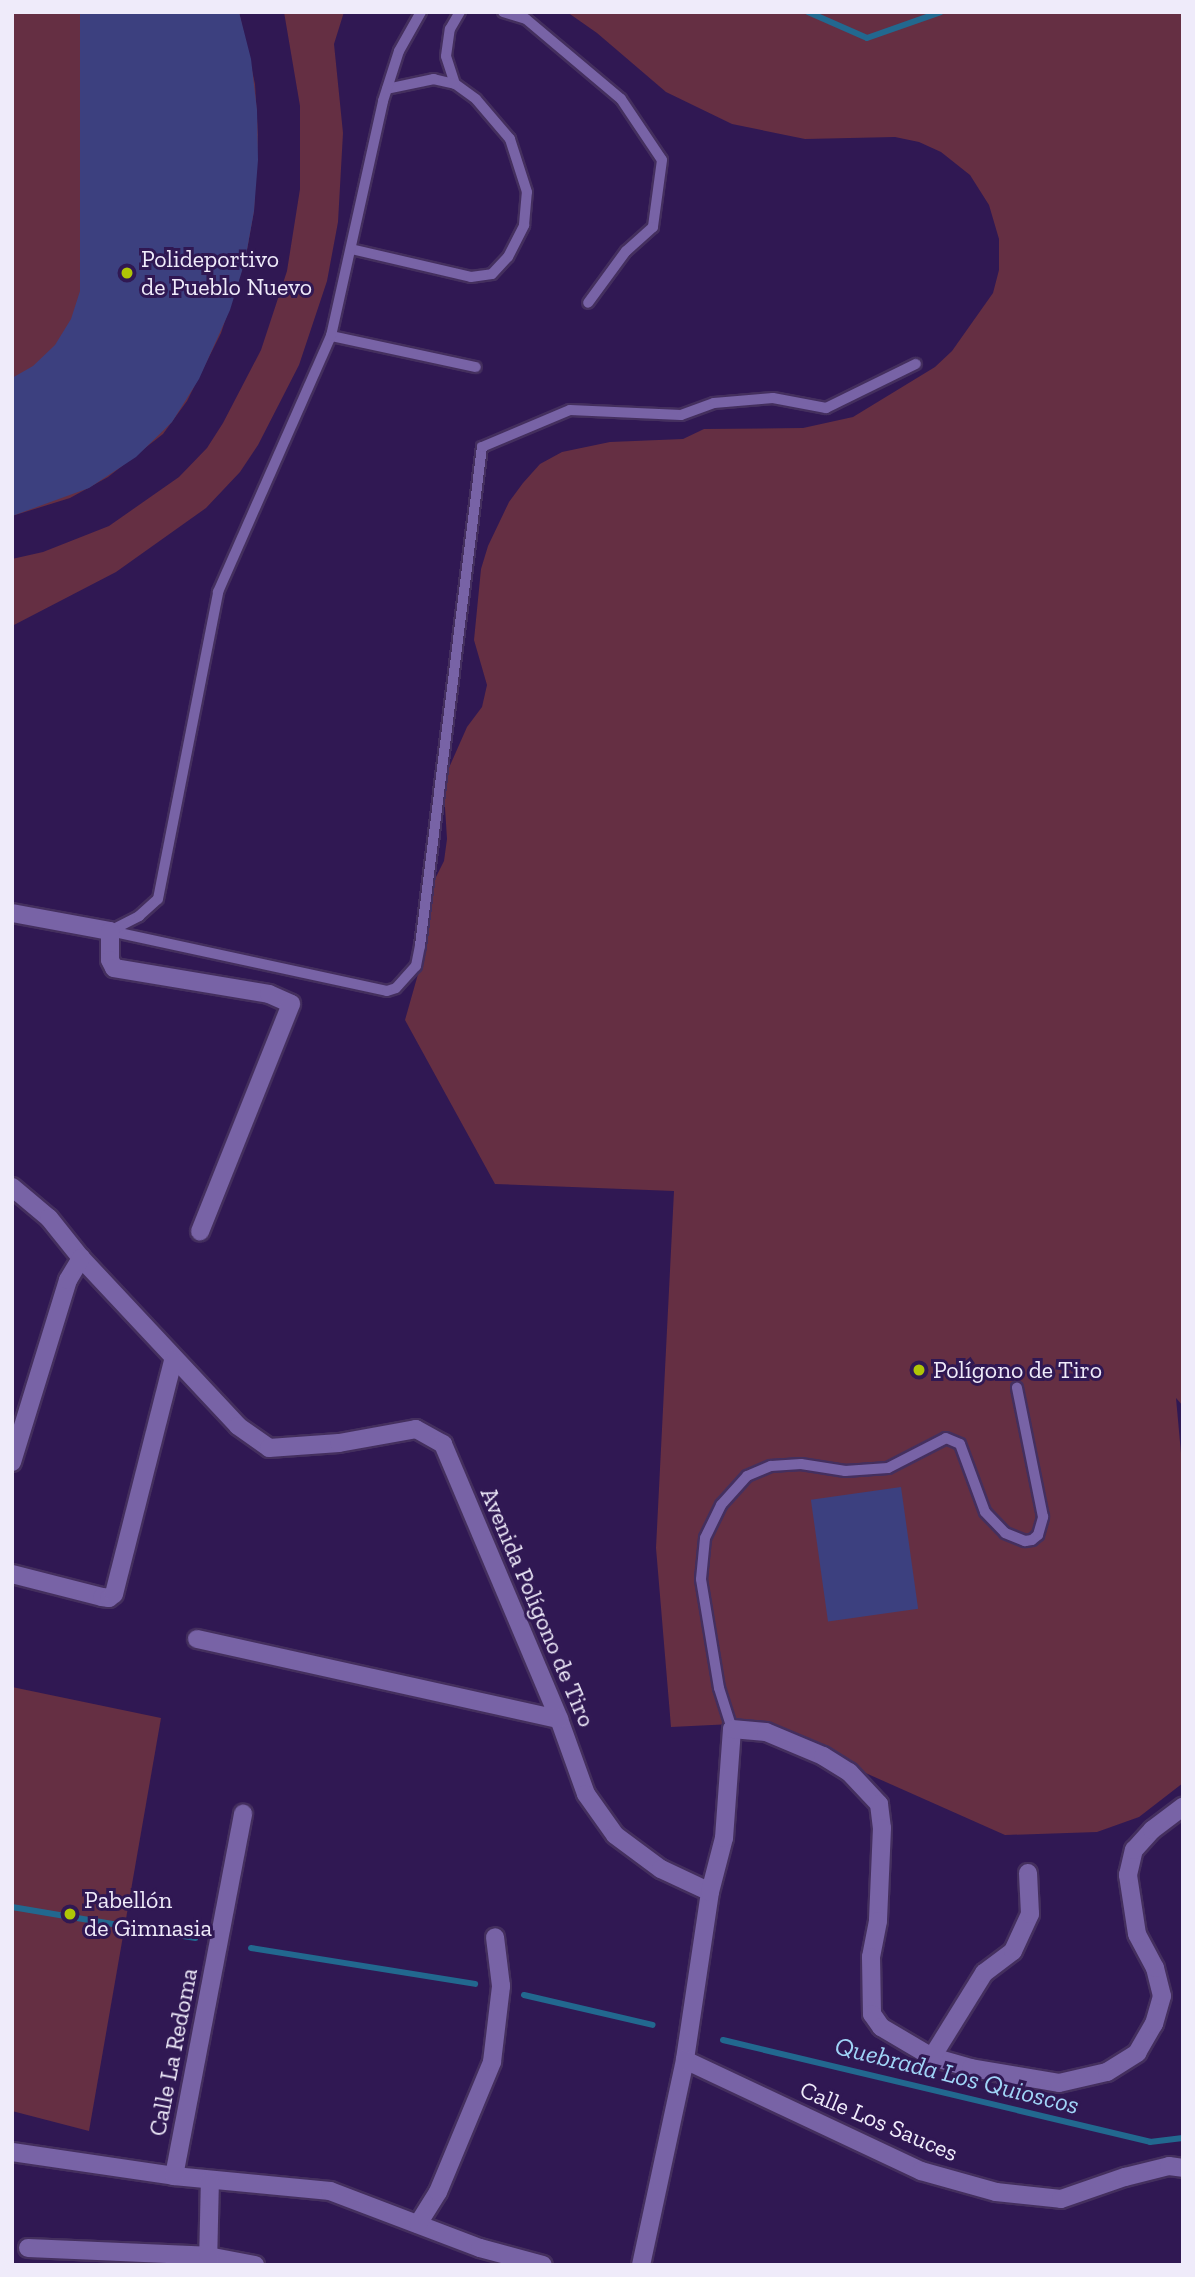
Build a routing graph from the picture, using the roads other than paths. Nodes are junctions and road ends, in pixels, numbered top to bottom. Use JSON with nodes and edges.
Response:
{"nodes":[{"id":1,"x":421,"y":12,"type":"edge"},
{"id":2,"x":460,"y":12,"type":"edge"},
{"id":3,"x":503,"y":12,"type":"edge"},
{"id":4,"x":456,"y":84,"type":"junction"},
{"id":5,"x":387,"y":89,"type":"junction"},
{"id":6,"x":351,"y":249,"type":"junction"},
{"id":7,"x":587,"y":303,"type":"dead end"},
{"id":8,"x":331,"y":336,"type":"junction"},
{"id":9,"x":916,"y":364,"type":"dead end"},
{"id":10,"x":476,"y":367,"type":"dead end"},
{"id":11,"x":12,"y":913,"type":"edge"},
{"id":12,"x":110,"y":931,"type":"junction"},
{"id":13,"x":12,"y":1187,"type":"edge"},
{"id":14,"x":200,"y":1231,"type":"dead end"},
{"id":15,"x":81,"y":1258,"type":"junction"},
{"id":16,"x":173,"y":1360,"type":"junction"},
{"id":17,"x":1017,"y":1388,"type":"dead end"},
{"id":18,"x":12,"y":1462,"type":"edge"},
{"id":19,"x":12,"y":1574,"type":"edge"},
{"id":20,"x":197,"y":1639,"type":"dead end"},
{"id":21,"x":559,"y":1719,"type":"junction"},
{"id":22,"x":732,"y":1729,"type":"junction"},
{"id":23,"x":1183,"y":1807,"type":"edge"},
{"id":24,"x":243,"y":1813,"type":"dead end"},
{"id":25,"x":1028,"y":1873,"type":"dead end"},
{"id":26,"x":710,"y":1892,"type":"junction"},
{"id":27,"x":495,"y":1937,"type":"dead end"},
{"id":28,"x":932,"y":2057,"type":"junction"},
{"id":29,"x":685,"y":2060,"type":"junction"},
{"id":30,"x":12,"y":2152,"type":"edge"},
{"id":31,"x":1183,"y":2168,"type":"edge"},
{"id":32,"x":174,"y":2176,"type":"junction"},
{"id":33,"x":210,"y":2180,"type":"junction"},
{"id":34,"x":418,"y":2224,"type":"junction"},
{"id":35,"x":28,"y":2248,"type":"dead end"},
{"id":36,"x":208,"y":2260,"type":"edge"},
{"id":37,"x":255,"y":2265,"type":"edge"},
{"id":38,"x":543,"y":2265,"type":"edge"},
{"id":39,"x":641,"y":2265,"type":"edge"}],
"edges":[{"from":1,"to":5,"type":"lane"},
{"from":2,"to":4,"type":"lane"},
{"from":3,"to":7,"type":"lane"},
{"from":4,"to":5,"type":"lane"},
{"from":4,"to":6,"type":"lane"},
{"from":5,"to":6,"type":"lane"},
{"from":6,"to":8,"type":"lane"},
{"from":8,"to":10,"type":"lane"},
{"from":8,"to":12,"type":"lane"},
{"from":9,"to":12,"type":"lane"},
{"from":11,"to":12,"type":"street"},
{"from":12,"to":14,"type":"street"},
{"from":13,"to":15,"type":"street","name":"Avenida Polígono de Tiro"},
{"from":15,"to":16,"type":"street","name":"Avenida Polígono de Tiro"},
{"from":15,"to":18,"type":"street"},
{"from":16,"to":19,"type":"street"},
{"from":16,"to":21,"type":"street","name":"Avenida Polígono de Tiro"},
{"from":17,"to":22,"type":"lane"},
{"from":20,"to":21,"type":"street"},
{"from":21,"to":26,"type":"street","name":"Avenida Polígono de Tiro"},
{"from":22,"to":26,"type":"street"},
{"from":22,"to":28,"type":"street"},
{"from":23,"to":28,"type":"street"},
{"from":24,"to":32,"type":"street","name":"Calle La Redoma"},
{"from":25,"to":28,"type":"street"},
{"from":26,"to":29,"type":"street"},
{"from":27,"to":34,"type":"street"},
{"from":29,"to":31,"type":"street","name":"Calle Los Sauces"},
{"from":29,"to":39,"type":"street"},
{"from":30,"to":32,"type":"street"},
{"from":32,"to":33,"type":"street"},
{"from":33,"to":34,"type":"street"},
{"from":33,"to":36,"type":"street"},
{"from":34,"to":38,"type":"street"},
{"from":35,"to":36,"type":"street"},
{"from":36,"to":37,"type":"street"}]}
